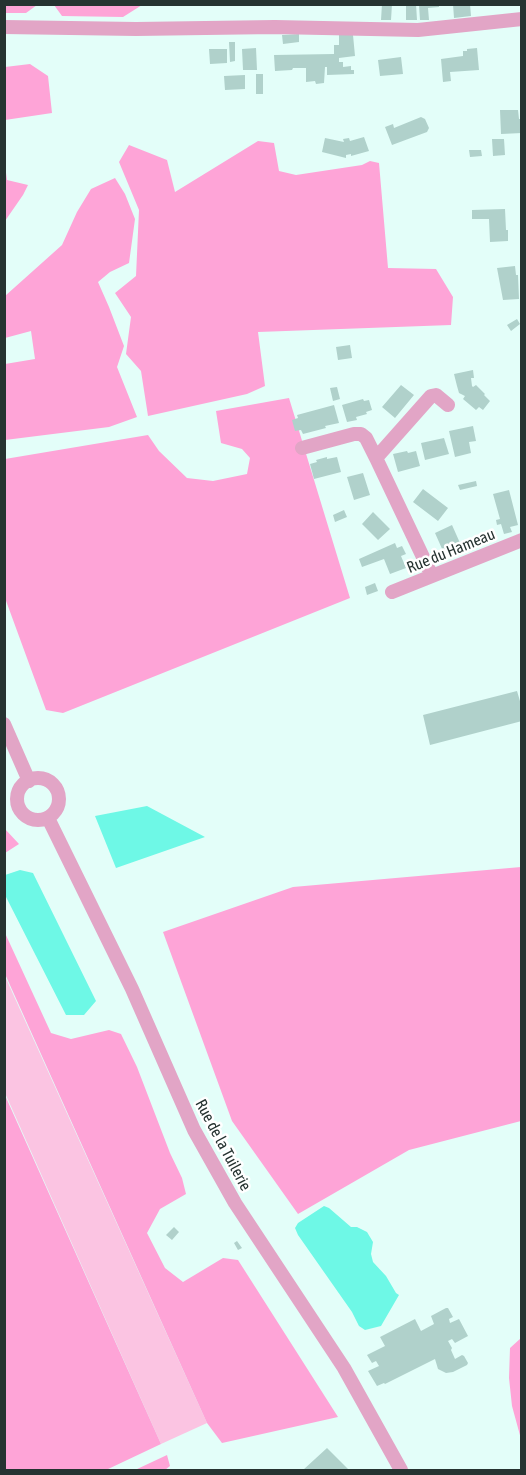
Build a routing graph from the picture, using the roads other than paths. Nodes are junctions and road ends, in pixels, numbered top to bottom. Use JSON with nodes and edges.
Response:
{"nodes":[{"id":1,"x":522,"y":20,"type":"edge"},
{"id":2,"x":4,"y":27,"type":"edge"},
{"id":3,"x":448,"y":405,"type":"dead end"},
{"id":4,"x":302,"y":448,"type":"dead end"},
{"id":5,"x":376,"y":458,"type":"junction"},
{"id":6,"x":522,"y":540,"type":"edge"},
{"id":7,"x":432,"y":576,"type":"junction"},
{"id":8,"x":392,"y":592,"type":"dead end"},
{"id":9,"x":4,"y":724,"type":"edge"},
{"id":10,"x":29,"y":780,"type":"junction"},
{"id":11,"x":48,"y":818,"type":"junction"},
{"id":12,"x":401,"y":1470,"type":"edge"}],
"edges":[{"from":1,"to":2,"type":"street"},
{"from":3,"to":5,"type":"street"},
{"from":4,"to":5,"type":"street"},
{"from":5,"to":7,"type":"street"},
{"from":6,"to":7,"type":"street","name":"Rue du Hameau"},
{"from":7,"to":8,"type":"street","name":"Rue du Hameau"},
{"from":9,"to":10,"type":"street"},
{"from":10,"to":11,"type":"street"},
{"from":10,"to":11,"type":"street"},
{"from":11,"to":12,"type":"street","name":"Rue de la Tuilerie"}]}
